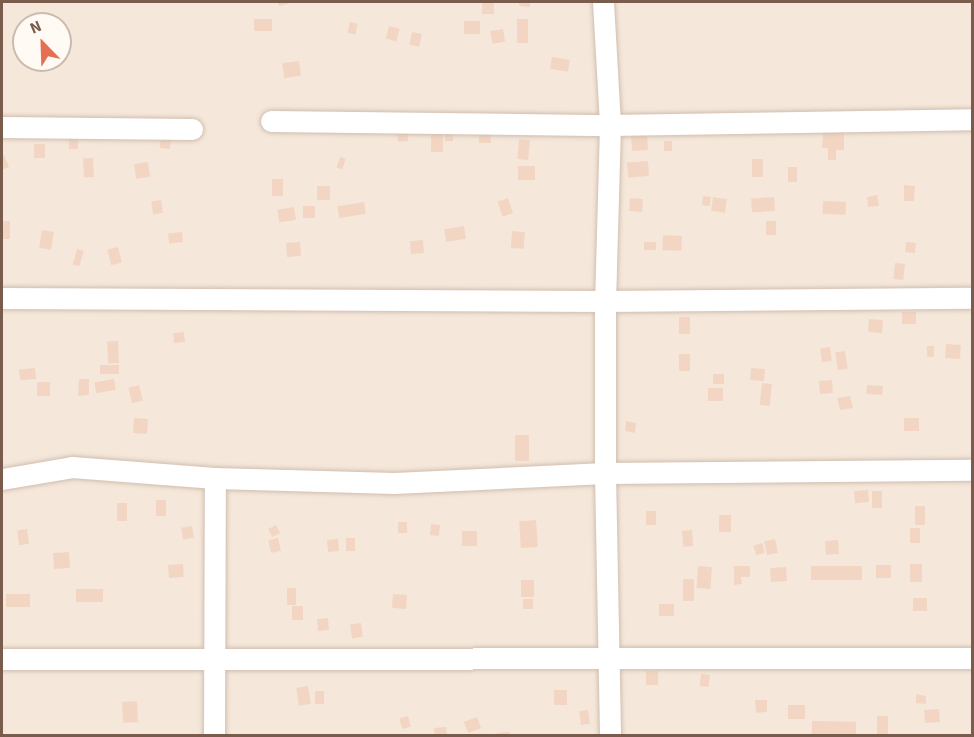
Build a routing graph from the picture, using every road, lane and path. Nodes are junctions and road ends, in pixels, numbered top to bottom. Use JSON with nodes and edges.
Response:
{"nodes":[{"id":1,"x":603,"y":2,"type":"edge"},
{"id":2,"x":972,"y":119,"type":"edge"},
{"id":3,"x":271,"y":121,"type":"dead end"},
{"id":4,"x":610,"y":125,"type":"junction"},
{"id":5,"x":2,"y":127,"type":"edge"},
{"id":6,"x":192,"y":129,"type":"dead end"},
{"id":7,"x":2,"y":298,"type":"edge"},
{"id":8,"x":972,"y":298,"type":"edge"},
{"id":9,"x":605,"y":301,"type":"junction"},
{"id":10,"x":972,"y":470,"type":"edge"},
{"id":11,"x":605,"y":473,"type":"junction"},
{"id":12,"x":215,"y":478,"type":"junction"},
{"id":13,"x":2,"y":479,"type":"edge"},
{"id":14,"x":610,"y":658,"type":"junction"},
{"id":15,"x":972,"y":658,"type":"edge"},
{"id":16,"x":2,"y":659,"type":"edge"},
{"id":17,"x":213,"y":660,"type":"junction"},
{"id":18,"x":214,"y":735,"type":"edge"},
{"id":19,"x":610,"y":735,"type":"edge"}],
"edges":[{"from":1,"to":4,"type":"street"},
{"from":2,"to":4,"type":"street"},
{"from":3,"to":4,"type":"street"},
{"from":4,"to":9,"type":"street"},
{"from":5,"to":6,"type":"street"},
{"from":7,"to":9,"type":"street"},
{"from":8,"to":9,"type":"street"},
{"from":9,"to":11,"type":"street"},
{"from":10,"to":11,"type":"street"},
{"from":11,"to":12,"type":"street"},
{"from":11,"to":14,"type":"street"},
{"from":12,"to":13,"type":"street"},
{"from":12,"to":17,"type":"street"},
{"from":14,"to":15,"type":"street"},
{"from":14,"to":17,"type":"street"},
{"from":14,"to":19,"type":"street"},
{"from":16,"to":17,"type":"street"},
{"from":17,"to":18,"type":"street"}]}
